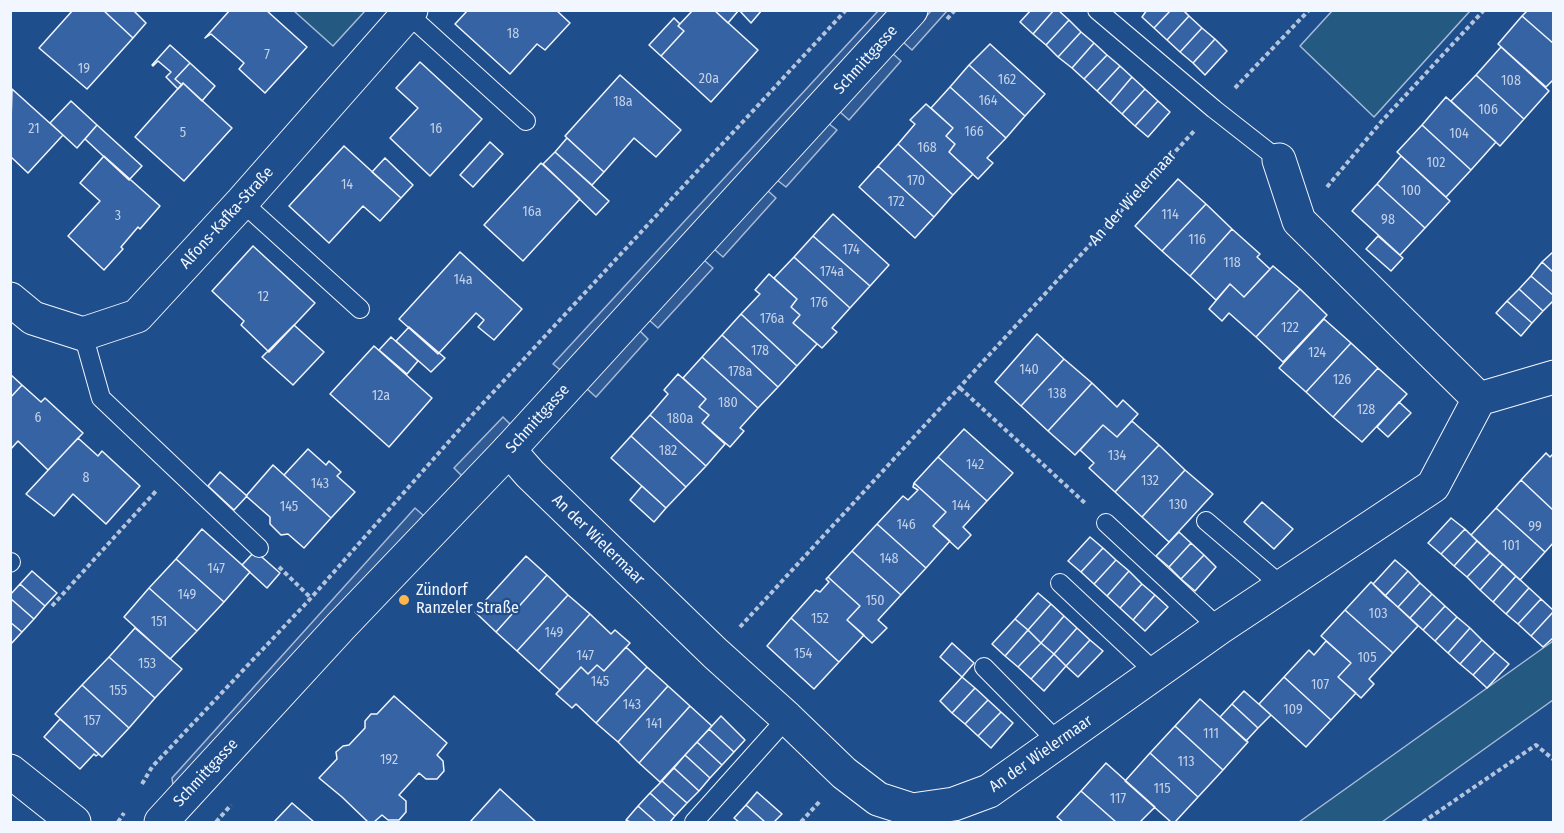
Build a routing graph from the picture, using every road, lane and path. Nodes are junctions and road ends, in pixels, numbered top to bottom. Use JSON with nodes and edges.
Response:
{"nodes":[{"id":1,"x":846,"y":10,"type":"edge"},
{"id":2,"x":911,"y":10,"type":"edge"},
{"id":3,"x":1097,"y":10,"type":"edge"},
{"id":4,"x":1309,"y":10,"type":"edge"},
{"id":5,"x":1484,"y":10,"type":"edge"},
{"id":6,"x":410,"y":12,"type":"edge"},
{"id":7,"x":1214,"y":109,"type":"junction"},
{"id":8,"x":526,"y":121,"type":"dead end"},
{"id":9,"x":1279,"y":160,"type":"joint"},
{"id":10,"x":242,"y":202,"type":"junction"},
{"id":11,"x":1299,"y":221,"type":"junction"},
{"id":12,"x":10,"y":299,"type":"edge"},
{"id":13,"x":360,"y":309,"type":"dead end"},
{"id":14,"x":83,"y":334,"type":"junction"},
{"id":15,"x":1554,"y":377,"type":"edge"},
{"id":16,"x":960,"y":388,"type":"junction"},
{"id":17,"x":1479,"y":399,"type":"junction"},
{"id":18,"x":509,"y":450,"type":"junction"},
{"id":19,"x":176,"y":470,"type":"junction"},
{"id":20,"x":1206,"y":520,"type":"dead end"},
{"id":21,"x":1106,"y":522,"type":"joint"},
{"id":22,"x":259,"y":548,"type":"joint"},
{"id":23,"x":1060,"y":583,"type":"dead end"},
{"id":24,"x":1282,"y":586,"type":"junction"},
{"id":25,"x":311,"y":598,"type":"junction"},
{"id":26,"x":52,"y":606,"type":"dead end"},
{"id":27,"x":1219,"y":628,"type":"junction"},
{"id":28,"x":715,"y":653,"type":"junction"},
{"id":29,"x":984,"y":667,"type":"dead end"},
{"id":30,"x":1156,"y":673,"type":"junction"},
{"id":31,"x":787,"y":718,"type":"junction"},
{"id":32,"x":1058,"y":742,"type":"junction"},
{"id":33,"x":1554,"y":760,"type":"edge"},
{"id":34,"x":10,"y":771,"type":"edge"},
{"id":35,"x":141,"y":786,"type":"dead end"},
{"id":36,"x":129,"y":804,"type":"dead end"},
{"id":37,"x":74,"y":822,"type":"edge"},
{"id":38,"x":118,"y":822,"type":"edge"},
{"id":39,"x":161,"y":822,"type":"edge"},
{"id":40,"x":694,"y":822,"type":"edge"},
{"id":41,"x":1423,"y":822,"type":"edge"}],
"edges":[{"from":1,"to":25,"type":"path"},
{"from":2,"to":18,"type":"street","name":"Schmittgasse"},
{"from":3,"to":7,"type":"lane"},
{"from":4,"to":7,"type":"path","name":"An der Wielermaar"},
{"from":5,"to":11,"type":"path"},
{"from":6,"to":8,"type":"lane","name":"Alfons-Kafka-Straße"},
{"from":6,"to":10,"type":"street","name":"Alfons-Kafka-Straße"},
{"from":7,"to":9,"type":"lane"},
{"from":7,"to":16,"type":"path","name":"An der Wielermaar"},
{"from":9,"to":11,"type":"street"},
{"from":10,"to":13,"type":"lane"},
{"from":10,"to":14,"type":"street","name":"Alfons-Kafka-Straße"},
{"from":11,"to":17,"type":"street"},
{"from":12,"to":14,"type":"street"},
{"from":14,"to":19,"type":"lane"},
{"from":15,"to":17,"type":"street"},
{"from":16,"to":21,"type":"path"},
{"from":16,"to":28,"type":"path","name":"An der Wielermaar"},
{"from":17,"to":24,"type":"street","name":"An der Wielermaar"},
{"from":18,"to":28,"type":"street","name":"An der Wielermaar"},
{"from":18,"to":39,"type":"street","name":"Schmittgasse"},
{"from":19,"to":22,"type":"lane"},
{"from":19,"to":26,"type":"path"},
{"from":20,"to":24,"type":"lane"},
{"from":21,"to":27,"type":"lane"},
{"from":22,"to":25,"type":"path"},
{"from":23,"to":30,"type":"lane"},
{"from":24,"to":27,"type":"street","name":"An der Wielermaar"},
{"from":25,"to":35,"type":"path"},
{"from":27,"to":30,"type":"street","name":"An der Wielermaar"},
{"from":28,"to":31,"type":"street","name":"An der Wielermaar"},
{"from":29,"to":32,"type":"lane"},
{"from":30,"to":32,"type":"street","name":"An der Wielermaar"},
{"from":31,"to":32,"type":"street","name":"An der Wielermaar"},
{"from":31,"to":40,"type":"lane"},
{"from":33,"to":41,"type":"path"},
{"from":34,"to":37,"type":"street"},
{"from":36,"to":38,"type":"path"}]}
